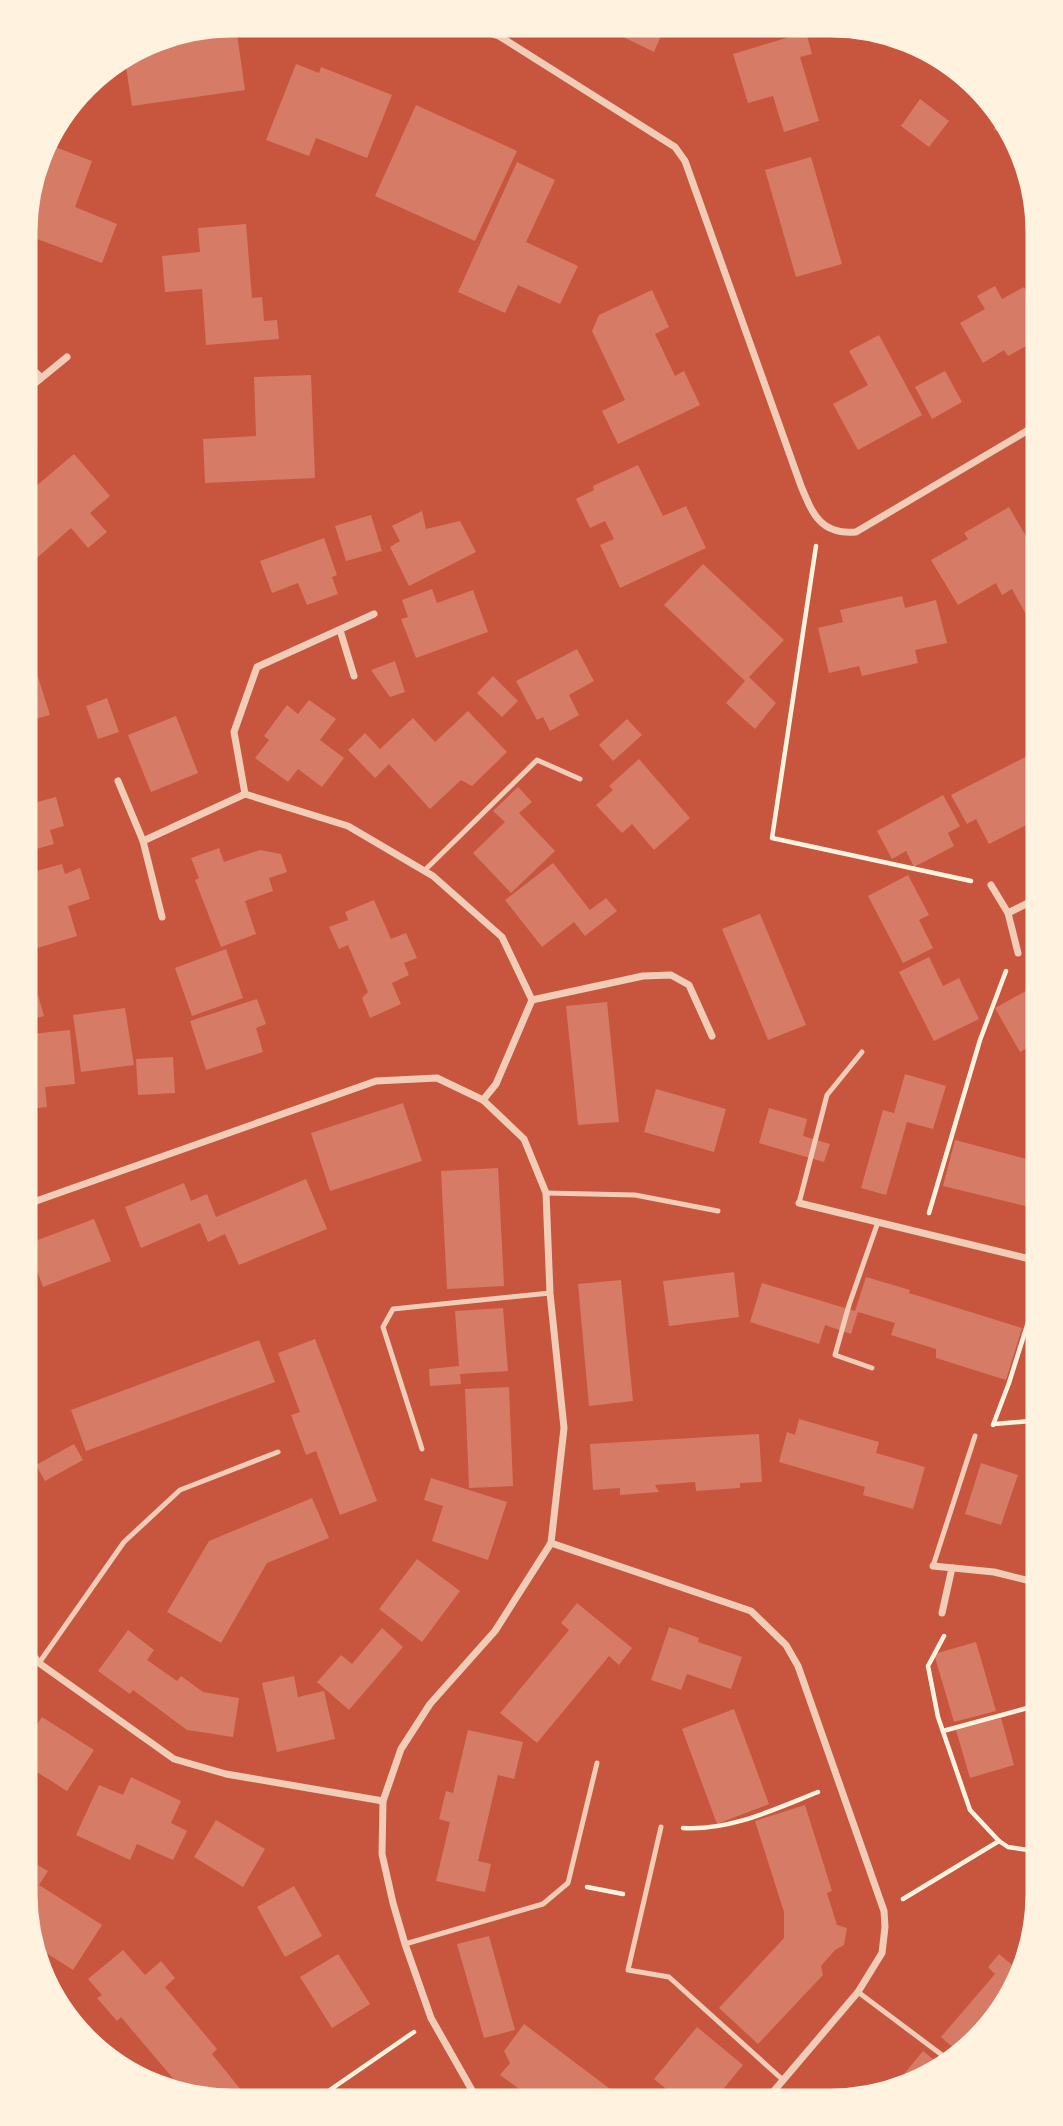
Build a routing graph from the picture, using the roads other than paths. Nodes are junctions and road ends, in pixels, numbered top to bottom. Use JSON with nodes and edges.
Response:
{"nodes":[{"id":1,"x":489,"y":33,"type":"edge"},
{"id":2,"x":500,"y":33,"type":"edge"},
{"id":3,"x":499,"y":36,"type":"junction"},
{"id":4,"x":67,"y":357,"type":"dead end"},
{"id":5,"x":34,"y":371,"type":"edge"},
{"id":6,"x":41,"y":377,"type":"junction"},
{"id":7,"x":34,"y":383,"type":"edge"},
{"id":8,"x":1030,"y":429,"type":"edge"},
{"id":9,"x":374,"y":614,"type":"dead end"},
{"id":10,"x":340,"y":629,"type":"junction"},
{"id":11,"x":354,"y":676,"type":"dead end"},
{"id":12,"x":580,"y":779,"type":"dead end"},
{"id":13,"x":118,"y":781,"type":"dead end"},
{"id":14,"x":245,"y":794,"type":"junction"},
{"id":15,"x":143,"y":841,"type":"junction"},
{"id":16,"x":424,"y":871,"type":"junction"},
{"id":17,"x":991,"y":885,"type":"road end"},
{"id":18,"x":1030,"y":902,"type":"edge"},
{"id":19,"x":1008,"y":913,"type":"junction"},
{"id":20,"x":162,"y":917,"type":"dead end"},
{"id":21,"x":1018,"y":953,"type":"road end"},
{"id":22,"x":532,"y":1000,"type":"junction"},
{"id":23,"x":712,"y":1036,"type":"dead end"},
{"id":24,"x":862,"y":1052,"type":"dead end"},
{"id":25,"x":483,"y":1100,"type":"junction"},
{"id":26,"x":546,"y":1193,"type":"junction"},
{"id":27,"x":33,"y":1202,"type":"edge"},
{"id":28,"x":799,"y":1203,"type":"joint"},
{"id":29,"x":718,"y":1210,"type":"dead end"},
{"id":30,"x":878,"y":1222,"type":"junction"},
{"id":31,"x":1029,"y":1259,"type":"edge"},
{"id":32,"x":550,"y":1293,"type":"junction"},
{"id":33,"x":872,"y":1368,"type":"dead end"},
{"id":34,"x":975,"y":1436,"type":"road end"},
{"id":35,"x":422,"y":1449,"type":"dead end"},
{"id":36,"x":278,"y":1452,"type":"dead end"},
{"id":37,"x":551,"y":1543,"type":"junction"},
{"id":38,"x":933,"y":1566,"type":"joint"},
{"id":39,"x":952,"y":1568,"type":"junction"},
{"id":40,"x":1029,"y":1581,"type":"edge"},
{"id":41,"x":942,"y":1613,"type":"road end"},
{"id":42,"x":33,"y":1655,"type":"edge"},
{"id":43,"x":39,"y":1663,"type":"junction"},
{"id":44,"x":597,"y":1763,"type":"dead end"},
{"id":45,"x":383,"y":1801,"type":"junction"},
{"id":46,"x":661,"y":1827,"type":"road end"},
{"id":47,"x":405,"y":1944,"type":"junction"},
{"id":48,"x":859,"y":1992,"type":"junction"},
{"id":49,"x":944,"y":2057,"type":"edge"},
{"id":50,"x":783,"y":2080,"type":"junction"},
{"id":51,"x":474,"y":2093,"type":"edge"},
{"id":52,"x":772,"y":2093,"type":"edge"}],
"edges":[{"from":1,"to":3,"type":"street"},
{"from":2,"to":3,"type":"street"},
{"from":3,"to":8,"type":"street"},
{"from":4,"to":6,"type":"street"},
{"from":5,"to":6,"type":"street"},
{"from":6,"to":7,"type":"street"},
{"from":9,"to":10,"type":"street"},
{"from":10,"to":11,"type":"street"},
{"from":10,"to":14,"type":"street"},
{"from":12,"to":16,"type":"lane"},
{"from":13,"to":15,"type":"street"},
{"from":14,"to":15,"type":"street"},
{"from":14,"to":16,"type":"street"},
{"from":15,"to":20,"type":"street"},
{"from":16,"to":22,"type":"street"},
{"from":17,"to":19,"type":"street"},
{"from":18,"to":19,"type":"street"},
{"from":19,"to":21,"type":"street"},
{"from":22,"to":23,"type":"street"},
{"from":22,"to":25,"type":"street"},
{"from":24,"to":28,"type":"lane"},
{"from":25,"to":26,"type":"street"},
{"from":25,"to":27,"type":"street"},
{"from":26,"to":29,"type":"lane"},
{"from":26,"to":32,"type":"street"},
{"from":28,"to":30,"type":"street"},
{"from":30,"to":31,"type":"street"},
{"from":30,"to":33,"type":"lane"},
{"from":32,"to":35,"type":"lane"},
{"from":32,"to":37,"type":"street"},
{"from":34,"to":38,"type":"lane"},
{"from":36,"to":43,"type":"lane"},
{"from":37,"to":45,"type":"street"},
{"from":37,"to":48,"type":"street"},
{"from":38,"to":39,"type":"street"},
{"from":39,"to":40,"type":"street"},
{"from":39,"to":41,"type":"street"},
{"from":42,"to":43,"type":"street"},
{"from":43,"to":45,"type":"street"},
{"from":44,"to":47,"type":"lane"},
{"from":45,"to":47,"type":"street"},
{"from":46,"to":50,"type":"lane"},
{"from":47,"to":51,"type":"street"},
{"from":48,"to":49,"type":"lane"},
{"from":48,"to":50,"type":"street"},
{"from":50,"to":52,"type":"street"}]}
